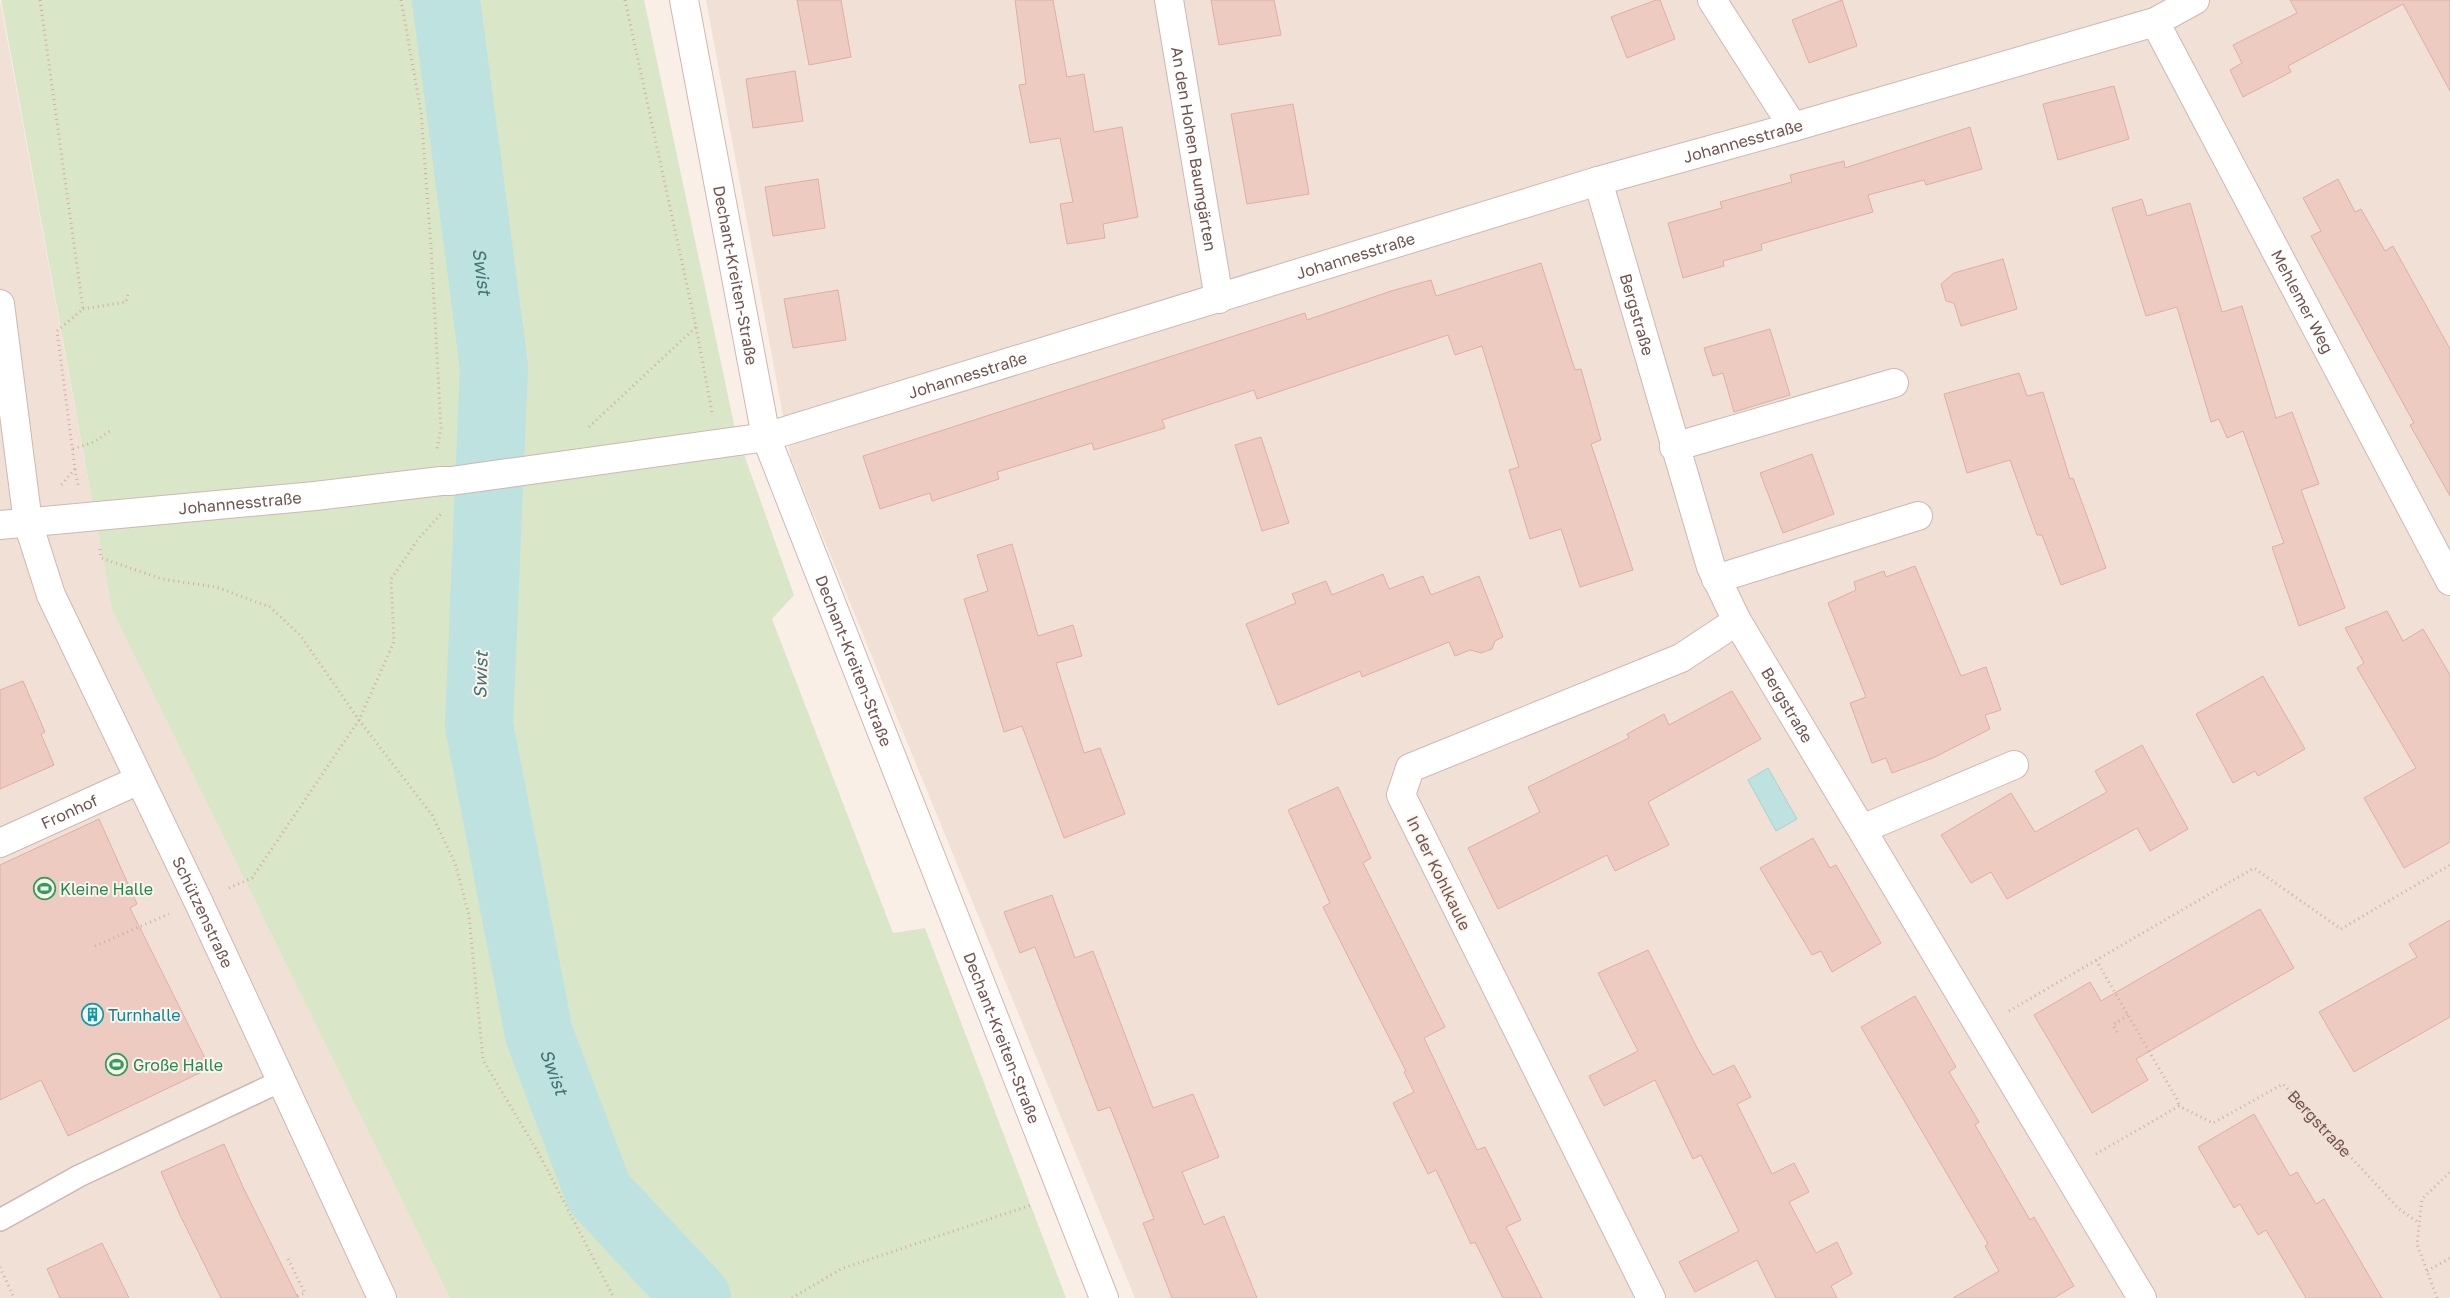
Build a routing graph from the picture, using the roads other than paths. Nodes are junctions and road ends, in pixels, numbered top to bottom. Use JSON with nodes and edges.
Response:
{"nodes":[{"id":1,"x":684,"y":0,"type":"edge"},
{"id":2,"x":1169,"y":0,"type":"edge"},
{"id":3,"x":1712,"y":0,"type":"edge"},
{"id":4,"x":2195,"y":0,"type":"edge"},
{"id":5,"x":2155,"y":22,"type":"junction"},
{"id":6,"x":1793,"y":128,"type":"junction"},
{"id":7,"x":1598,"y":181,"type":"junction"},
{"id":8,"x":1219,"y":299,"type":"junction"},
{"id":9,"x":0,"y":304,"type":"edge"},
{"id":10,"x":1894,"y":383,"type":"dead end"},
{"id":11,"x":766,"y":437,"type":"junction"},
{"id":12,"x":1674,"y":447,"type":"junction"},
{"id":13,"x":1918,"y":516,"type":"dead end"},
{"id":14,"x":28,"y":523,"type":"junction"},
{"id":15,"x":0,"y":525,"type":"edge"},
{"id":16,"x":1716,"y":579,"type":"junction"},
{"id":17,"x":2450,"y":581,"type":"edge"},
{"id":18,"x":1737,"y":621,"type":"junction"},
{"id":19,"x":2014,"y":765,"type":"dead end"},
{"id":20,"x":139,"y":780,"type":"junction"},
{"id":21,"x":1862,"y":829,"type":"junction"},
{"id":22,"x":0,"y":843,"type":"edge"},
{"id":23,"x":281,"y":1081,"type":"junction"},
{"id":24,"x":0,"y":1220,"type":"edge"},
{"id":25,"x":382,"y":1298,"type":"edge"},
{"id":26,"x":1104,"y":1298,"type":"edge"},
{"id":27,"x":1651,"y":1298,"type":"edge"},
{"id":28,"x":2142,"y":1298,"type":"edge"}],
"edges":[{"from":1,"to":11,"type":"street","name":"Dechant-Kreiten-Straße"},
{"from":2,"to":8,"type":"street","name":"An den Hohen Baumgärten"},
{"from":3,"to":6,"type":"street"},
{"from":4,"to":5,"type":"street","name":"Johannesstraße"},
{"from":5,"to":6,"type":"street","name":"Johannesstraße"},
{"from":5,"to":17,"type":"street","name":"Mehlemer Weg"},
{"from":6,"to":7,"type":"street","name":"Johannesstraße"},
{"from":7,"to":8,"type":"street","name":"Johannesstraße"},
{"from":7,"to":12,"type":"street","name":"Bergstraße"},
{"from":8,"to":11,"type":"street","name":"Johannesstraße"},
{"from":9,"to":14,"type":"street","name":"Schützenstraße"},
{"from":10,"to":12,"type":"street"},
{"from":11,"to":14,"type":"street","name":"Johannesstraße"},
{"from":11,"to":26,"type":"street","name":"Dechant-Kreiten-Straße"},
{"from":12,"to":16,"type":"street","name":"Bergstraße"},
{"from":13,"to":16,"type":"street"},
{"from":14,"to":15,"type":"street","name":"Johannesstraße"},
{"from":14,"to":20,"type":"street","name":"Schützenstraße"},
{"from":16,"to":18,"type":"street","name":"Bergstraße"},
{"from":18,"to":21,"type":"street","name":"Bergstraße"},
{"from":18,"to":27,"type":"street","name":"In der Kohlkaule"},
{"from":19,"to":21,"type":"street"},
{"from":20,"to":22,"type":"street","name":"Fronhof"},
{"from":20,"to":23,"type":"street","name":"Schützenstraße"},
{"from":21,"to":28,"type":"street","name":"Bergstraße"},
{"from":23,"to":24,"type":"lane"},
{"from":23,"to":25,"type":"street","name":"Schützenstraße"}]}
